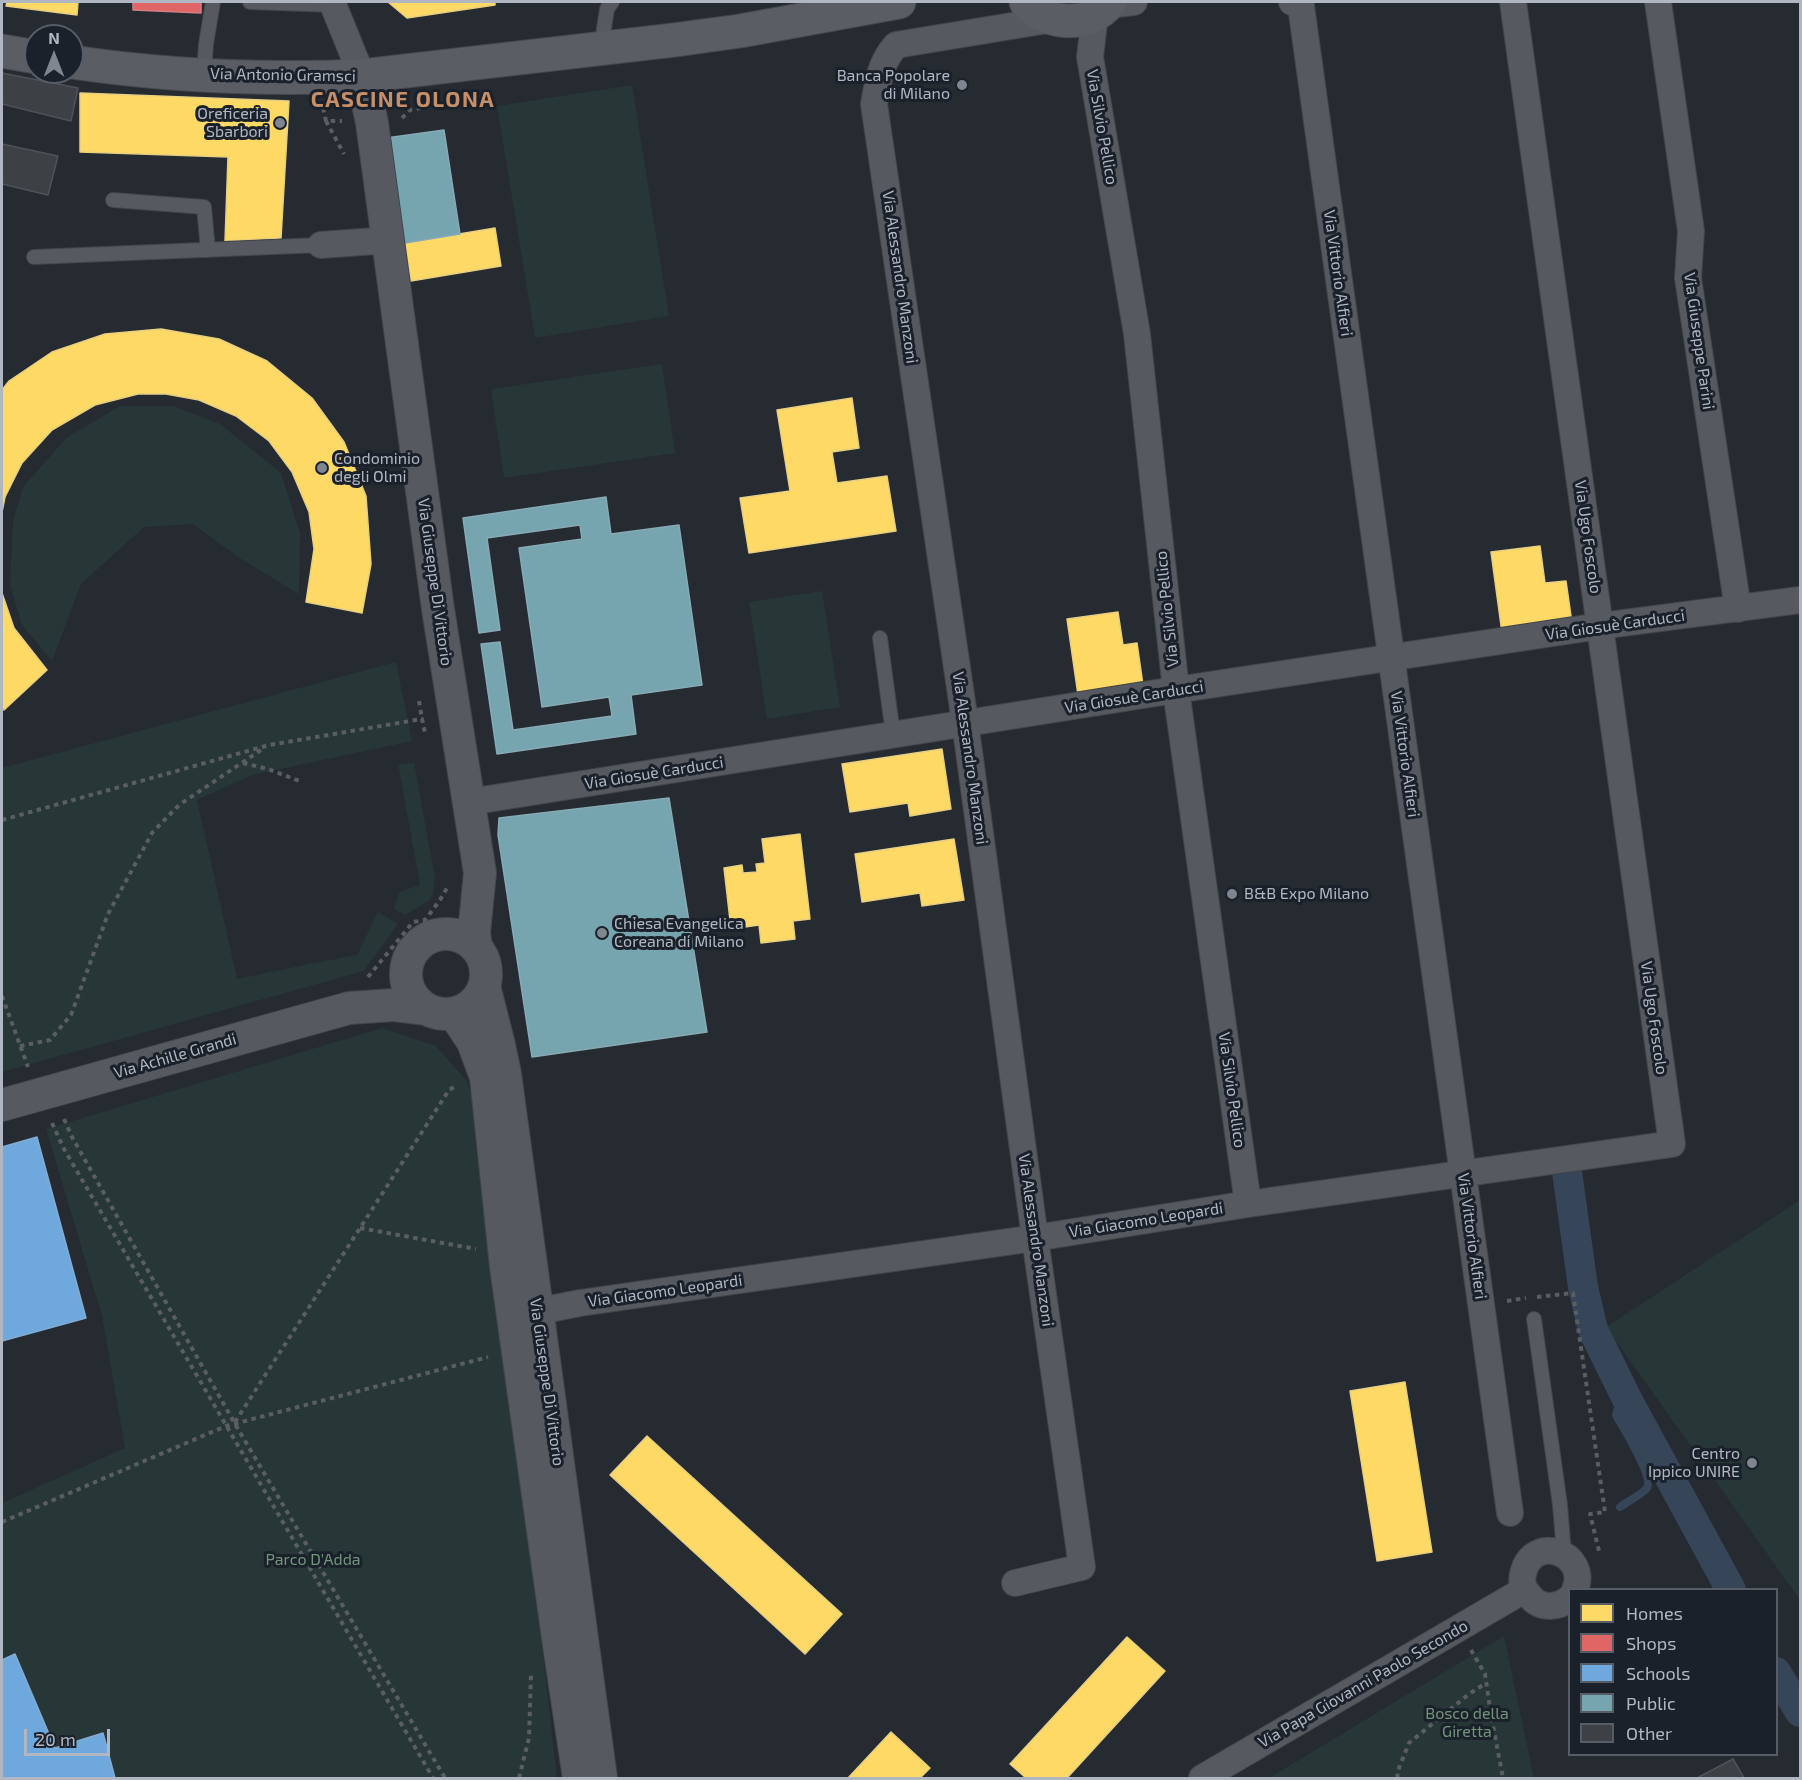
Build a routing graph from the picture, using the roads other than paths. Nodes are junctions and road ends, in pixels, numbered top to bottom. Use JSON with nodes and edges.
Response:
{"nodes":[{"id":1,"x":213,"y":2,"type":"edge"},
{"id":2,"x":250,"y":2,"type":"edge"},
{"id":3,"x":612,"y":2,"type":"edge"},
{"id":4,"x":899,"y":2,"type":"edge"},
{"id":5,"x":1026,"y":2,"type":"edge"},
{"id":6,"x":1292,"y":2,"type":"edge"},
{"id":7,"x":1513,"y":2,"type":"edge"},
{"id":8,"x":1658,"y":2,"type":"edge"},
{"id":9,"x":333,"y":3,"type":"edge"},
{"id":10,"x":1112,"y":6,"type":"edge"},
{"id":11,"x":789,"y":11,"type":"edge"},
{"id":12,"x":1054,"y":19,"type":"junction"},
{"id":13,"x":601,"y":48,"type":"junction"},
{"id":14,"x":2,"y":51,"type":"edge"},
{"id":15,"x":24,"y":55,"type":"edge"},
{"id":16,"x":84,"y":64,"type":"edge"},
{"id":17,"x":204,"y":74,"type":"junction"},
{"id":18,"x":362,"y":76,"type":"junction"},
{"id":19,"x":113,"y":201,"type":"dead end"},
{"id":20,"x":388,"y":240,"type":"junction"},
{"id":21,"x":321,"y":245,"type":"joint"},
{"id":22,"x":208,"y":250,"type":"junction"},
{"id":23,"x":34,"y":257,"type":"dead end"},
{"id":24,"x":1800,"y":600,"type":"edge"},
{"id":25,"x":1738,"y":609,"type":"junction"},
{"id":26,"x":1600,"y":626,"type":"junction"},
{"id":27,"x":879,"y":638,"type":"dead end"},
{"id":28,"x":1392,"y":658,"type":"junction"},
{"id":29,"x":1176,"y":690,"type":"junction"},
{"id":30,"x":965,"y":722,"type":"junction"},
{"id":31,"x":893,"y":734,"type":"junction"},
{"id":32,"x":469,"y":802,"type":"junction"},
{"id":33,"x":480,"y":873,"type":"junction"},
{"id":34,"x":438,"y":934,"type":"junction"},
{"id":35,"x":476,"y":947,"type":"junction"},
{"id":36,"x":408,"y":961,"type":"junction"},
{"id":37,"x":484,"y":986,"type":"junction"},
{"id":38,"x":349,"y":1008,"type":"junction"},
{"id":39,"x":441,"y":1011,"type":"junction"},
{"id":40,"x":2,"y":1105,"type":"edge"},
{"id":41,"x":1672,"y":1144,"type":"joint"},
{"id":42,"x":1464,"y":1173,"type":"junction"},
{"id":43,"x":1248,"y":1204,"type":"junction"},
{"id":44,"x":1035,"y":1238,"type":"junction"},
{"id":45,"x":525,"y":1313,"type":"junction"},
{"id":46,"x":1534,"y":1319,"type":"dead end"},
{"id":47,"x":1510,"y":1513,"type":"dead end"},
{"id":48,"x":1564,"y":1554,"type":"junction"},
{"id":49,"x":1015,"y":1583,"type":"dead end"},
{"id":50,"x":1576,"y":1588,"type":"edge"},
{"id":51,"x":1524,"y":1590,"type":"junction"},
{"id":52,"x":1568,"y":1599,"type":"edge"},
{"id":53,"x":579,"y":1779,"type":"edge"},
{"id":54,"x":601,"y":1779,"type":"edge"},
{"id":55,"x":1202,"y":1779,"type":"edge"}],
"edges":[{"from":1,"to":17,"type":"lane"},
{"from":2,"to":9,"type":"lane"},
{"from":3,"to":13,"type":"lane"},
{"from":4,"to":11,"type":"main road","name":"Via Antonio Gramsci"},
{"from":5,"to":12,"type":"main road"},
{"from":6,"to":28,"type":"street","name":"Via Vittorio Alfieri"},
{"from":7,"to":26,"type":"street","name":"Via Ugo Foscolo"},
{"from":8,"to":25,"type":"street","name":"Via Giuseppe Parini"},
{"from":9,"to":18,"type":"street"},
{"from":10,"to":12,"type":"main road"},
{"from":10,"to":29,"type":"street","name":"Via Silvio Pellico"},
{"from":11,"to":13,"type":"main road","name":"Via Antonio Gramsci"},
{"from":12,"to":30,"type":"street","name":"Via Alessandro Manzoni"},
{"from":13,"to":18,"type":"main road","name":"Via Antonio Gramsci"},
{"from":14,"to":15,"type":"main road"},
{"from":16,"to":17,"type":"main road","name":"Via Antonio Gramsci"},
{"from":17,"to":18,"type":"main road","name":"Via Antonio Gramsci"},
{"from":18,"to":20,"type":"street","name":"Via Giuseppe Di Vittorio"},
{"from":19,"to":22,"type":"lane"},
{"from":20,"to":21,"type":"street"},
{"from":20,"to":32,"type":"street","name":"Via Giuseppe Di Vittorio"},
{"from":21,"to":22,"type":"lane"},
{"from":22,"to":23,"type":"lane"},
{"from":24,"to":25,"type":"street","name":"Via Giosuè Carducci"},
{"from":25,"to":26,"type":"street","name":"Via Giosuè Carducci"},
{"from":26,"to":28,"type":"street","name":"Via Giosuè Carducci"},
{"from":26,"to":41,"type":"street","name":"Via Ugo Foscolo"},
{"from":27,"to":31,"type":"lane"},
{"from":28,"to":29,"type":"street","name":"Via Giosuè Carducci"},
{"from":28,"to":42,"type":"street","name":"Via Vittorio Alfieri"},
{"from":29,"to":30,"type":"street","name":"Via Giosuè Carducci"},
{"from":29,"to":43,"type":"street","name":"Via Silvio Pellico"},
{"from":30,"to":31,"type":"street","name":"Via Giosuè Carducci"},
{"from":30,"to":44,"type":"street","name":"Via Alessandro Manzoni"},
{"from":31,"to":32,"type":"street","name":"Via Giosuè Carducci"},
{"from":32,"to":33,"type":"street","name":"Via Giuseppe Di Vittorio"},
{"from":33,"to":34,"type":"street"},
{"from":33,"to":35,"type":"street","name":"Via Giuseppe Di Vittorio"},
{"from":34,"to":35,"type":"street"},
{"from":34,"to":36,"type":"street"},
{"from":35,"to":37,"type":"street"},
{"from":36,"to":38,"type":"street","name":"Via Achille Grandi"},
{"from":36,"to":39,"type":"street"},
{"from":37,"to":39,"type":"street"},
{"from":37,"to":45,"type":"street","name":"Via Giuseppe Di Vittorio"},
{"from":38,"to":39,"type":"street","name":"Via Achille Grandi"},
{"from":38,"to":40,"type":"street","name":"Via Achille Grandi"},
{"from":39,"to":45,"type":"street","name":"Via Giuseppe Di Vittorio"},
{"from":41,"to":42,"type":"street","name":"Via Giacomo Leopardi"},
{"from":42,"to":43,"type":"street","name":"Via Giacomo Leopardi"},
{"from":42,"to":47,"type":"street","name":"Via Vittorio Alfieri"},
{"from":43,"to":44,"type":"street","name":"Via Giacomo Leopardi"},
{"from":44,"to":45,"type":"street","name":"Via Giacomo Leopardi"},
{"from":44,"to":49,"type":"street","name":"Via Alessandro Manzoni"},
{"from":45,"to":53,"type":"street","name":"Via Giuseppe Di Vittorio"},
{"from":45,"to":54,"type":"street","name":"Via Giuseppe Di Vittorio"},
{"from":46,"to":48,"type":"lane"},
{"from":48,"to":50,"type":"street"},
{"from":48,"to":51,"type":"street"},
{"from":51,"to":52,"type":"street"},
{"from":51,"to":55,"type":"street","name":"Via Papa Giovanni Paolo Secondo"}]}
